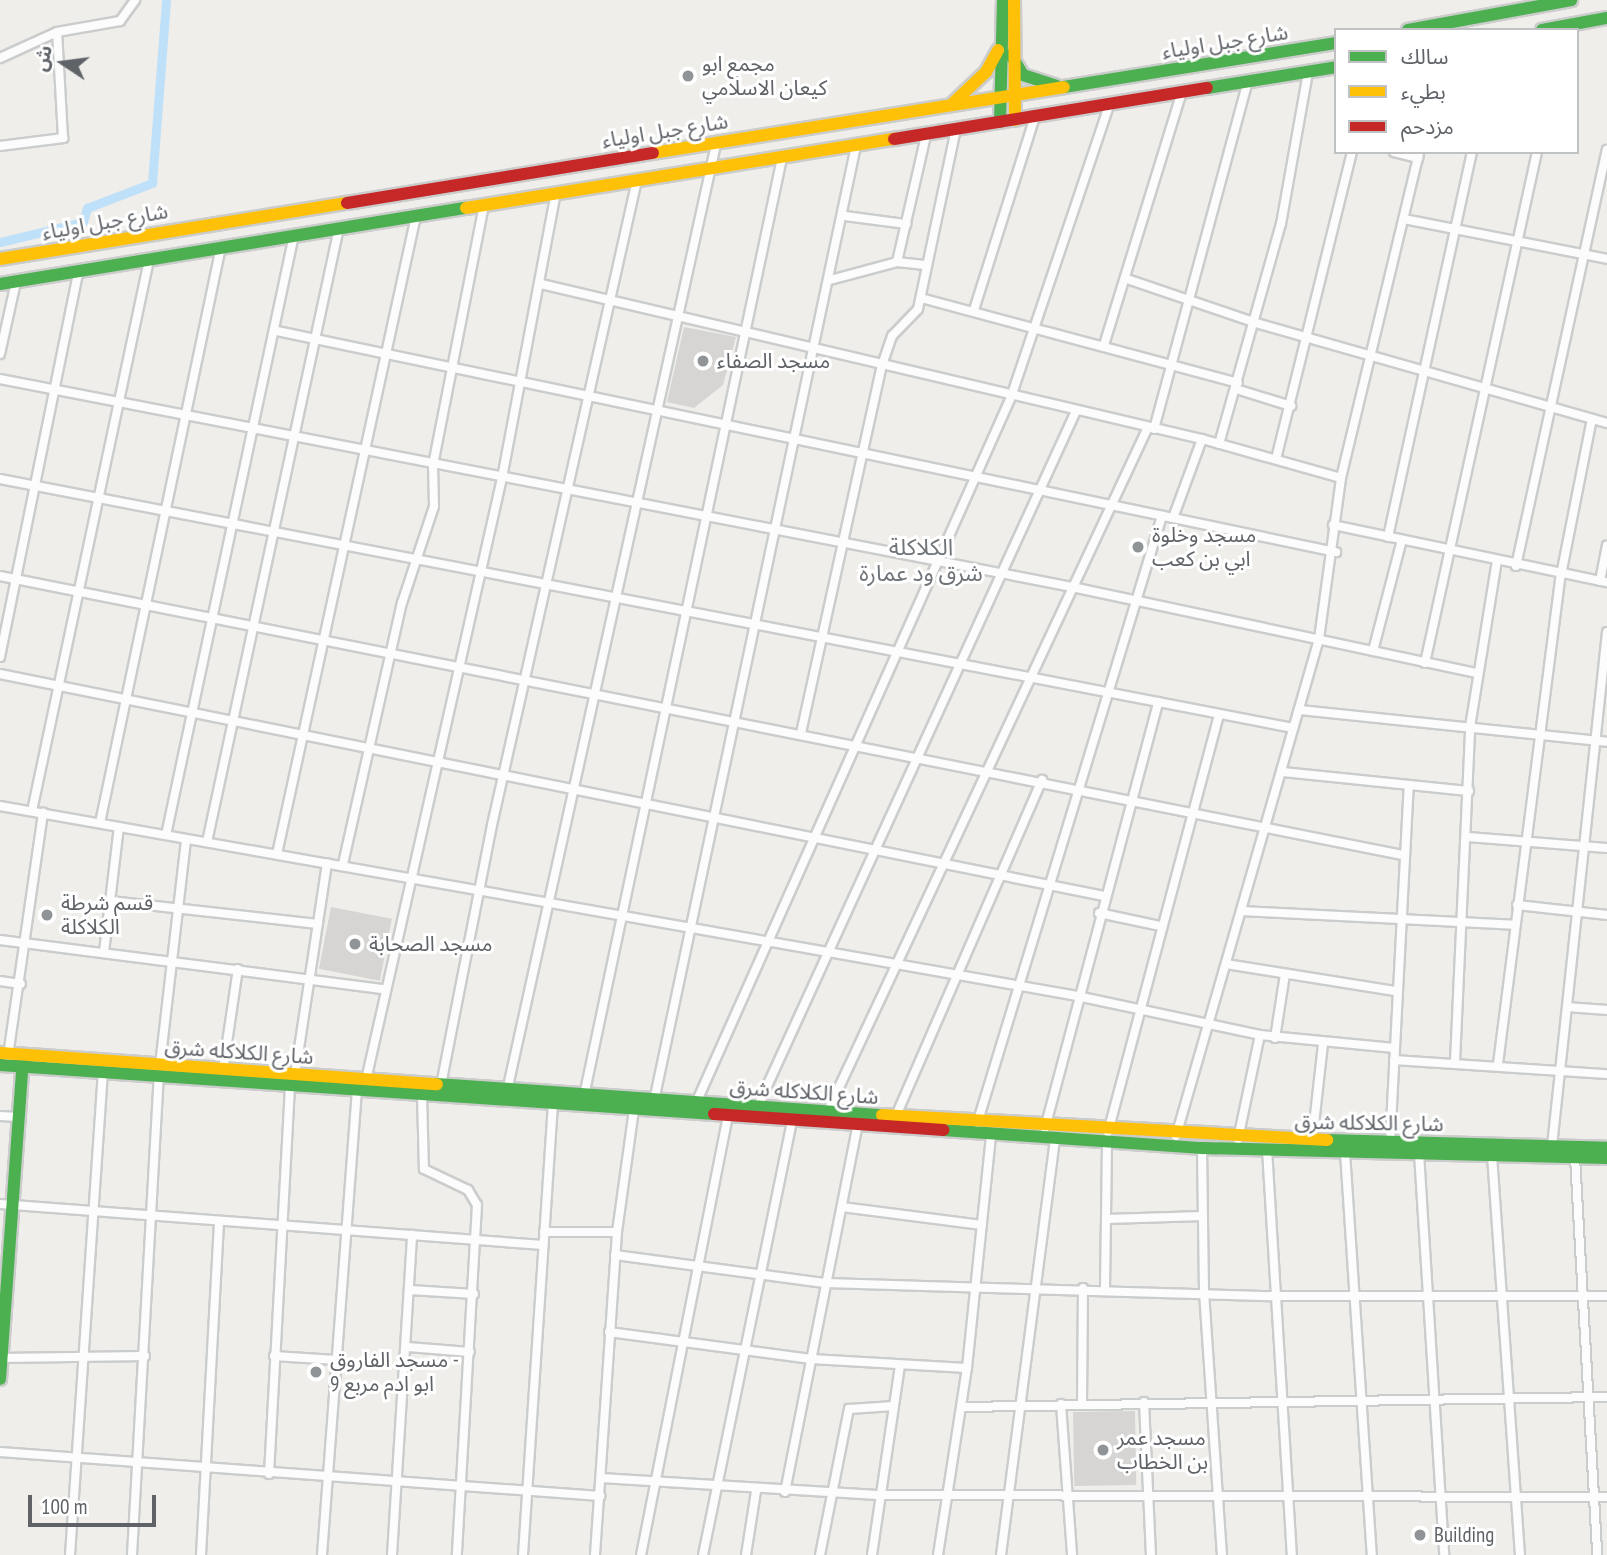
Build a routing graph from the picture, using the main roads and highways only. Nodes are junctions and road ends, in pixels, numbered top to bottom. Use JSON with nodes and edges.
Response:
{"nodes":[{"id":1,"x":1003,"y":0,"type":"edge"},
{"id":2,"x":1014,"y":0,"type":"edge"},
{"id":3,"x":1571,"y":0,"type":"edge"},
{"id":4,"x":1607,"y":18,"type":"edge"},
{"id":5,"x":1419,"y":28,"type":"edge"},
{"id":6,"x":1562,"y":28,"type":"edge"},
{"id":7,"x":1334,"y":43,"type":"edge"},
{"id":8,"x":998,"y":50,"type":"junction"},
{"id":9,"x":1011,"y":55,"type":"junction"},
{"id":10,"x":1334,"y":67,"type":"edge"},
{"id":11,"x":1061,"y":88,"type":"junction"},
{"id":12,"x":1013,"y":95,"type":"junction"},
{"id":13,"x":997,"y":98,"type":"junction"},
{"id":14,"x":950,"y":106,"type":"junction"},
{"id":15,"x":1015,"y":120,"type":"junction"},
{"id":16,"x":1000,"y":122,"type":"junction"},
{"id":17,"x":498,"y":176,"type":"junction"},
{"id":18,"x":500,"y":202,"type":"junction"},
{"id":19,"x":0,"y":259,"type":"edge"},
{"id":20,"x":0,"y":284,"type":"edge"},
{"id":21,"x":4,"y":1059,"type":"edge"},
{"id":22,"x":22,"y":1060,"type":"junction"},
{"id":23,"x":160,"y":1071,"type":"junction"},
{"id":24,"x":292,"y":1081,"type":"junction"},
{"id":25,"x":582,"y":1101,"type":"junction"},
{"id":26,"x":1108,"y":1137,"type":"junction"},
{"id":27,"x":1607,"y":1148,"type":"edge"},
{"id":28,"x":1607,"y":1158,"type":"edge"},
{"id":29,"x":6,"y":1204,"type":"edge"},
{"id":30,"x":2,"y":1317,"type":"edge"},
{"id":31,"x":1,"y":1357,"type":"edge"},
{"id":32,"x":0,"y":1379,"type":"edge"}],
"edges":[{"from":1,"to":8,"type":"main road"},
{"from":2,"to":9,"type":"main road"},
{"from":3,"to":5,"type":"main road"},
{"from":4,"to":6,"type":"main road"},
{"from":7,"to":11,"type":"main road","name":"شارع جبل اولياء"},
{"from":8,"to":13,"type":"main road"},
{"from":8,"to":14,"type":"main road"},
{"from":9,"to":11,"type":"main road"},
{"from":9,"to":12,"type":"main road"},
{"from":10,"to":15,"type":"main road","name":"شارع جبل اولياء"},
{"from":11,"to":12,"type":"main road","name":"شارع جبل اولياء"},
{"from":12,"to":13,"type":"main road","name":"شارع جبل اولياء"},
{"from":12,"to":15,"type":"main road"},
{"from":13,"to":14,"type":"main road","name":"شارع جبل اولياء"},
{"from":13,"to":16,"type":"main road"},
{"from":14,"to":17,"type":"main road","name":"شارع جبل اولياء"},
{"from":15,"to":16,"type":"main road","name":"شارع جبل اولياء"},
{"from":16,"to":18,"type":"main road","name":"شارع جبل اولياء"},
{"from":17,"to":18,"type":"main road"},
{"from":17,"to":19,"type":"main road","name":"شارع جبل اولياء"},
{"from":18,"to":20,"type":"main road","name":"شارع جبل اولياء"},
{"from":21,"to":22,"type":"main road","name":"شارع الكلاكله شرق"},
{"from":22,"to":23,"type":"main road","name":"شارع الكلاكله شرق"},
{"from":22,"to":23,"type":"main road","name":"شارع الكلاكله شرق"},
{"from":22,"to":29,"type":"main road"},
{"from":23,"to":24,"type":"main road","name":"شارع الكلاكله شرق"},
{"from":23,"to":24,"type":"main road","name":"شارع الكلاكله شرق"},
{"from":24,"to":25,"type":"main road","name":"شارع الكلاكله شرق"},
{"from":24,"to":25,"type":"main road","name":"شارع الكلاكله شرق"},
{"from":25,"to":26,"type":"main road","name":"شارع الكلاكله شرق"},
{"from":25,"to":26,"type":"main road","name":"شارع الكلاكله شرق"},
{"from":26,"to":27,"type":"main road","name":"شارع الكلاكله شرق"},
{"from":26,"to":28,"type":"main road","name":"شارع الكلاكله شرق"},
{"from":29,"to":30,"type":"main road"},
{"from":30,"to":31,"type":"main road"},
{"from":31,"to":32,"type":"main road"}]}
